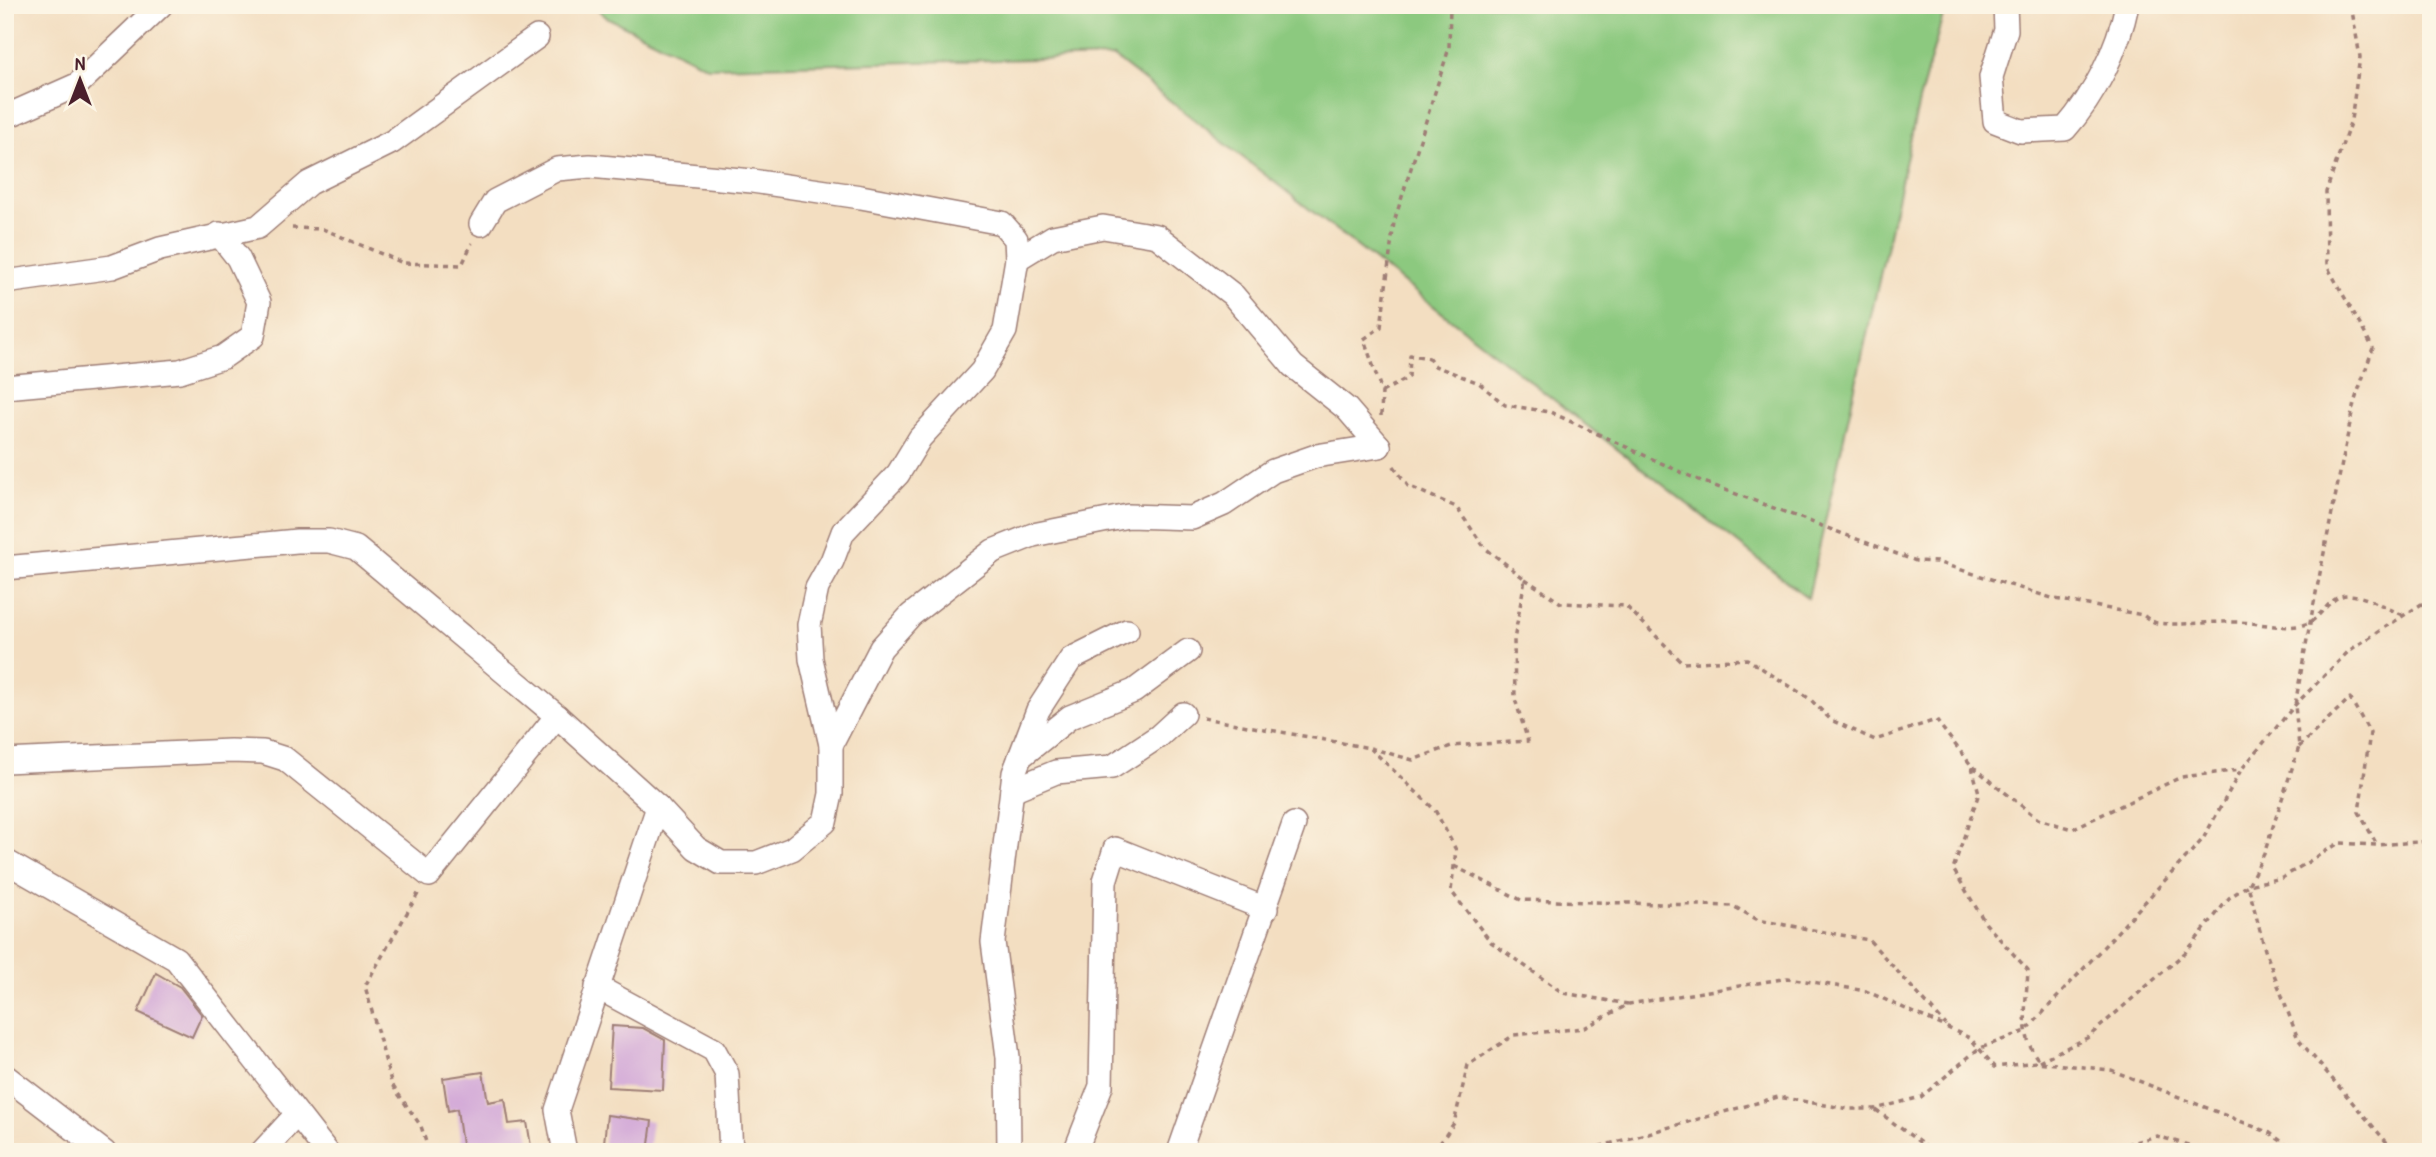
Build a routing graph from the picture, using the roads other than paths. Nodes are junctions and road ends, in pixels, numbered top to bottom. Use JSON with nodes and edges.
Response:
{"nodes":[{"id":1,"x":161,"y":5,"type":"edge"},
{"id":2,"x":2005,"y":5,"type":"edge"},
{"id":3,"x":2127,"y":5,"type":"edge"},
{"id":4,"x":537,"y":37,"type":"dead end"},
{"id":5,"x":5,"y":117,"type":"edge"},
{"id":6,"x":481,"y":223,"type":"road end"},
{"id":7,"x":219,"y":233,"type":"junction"},
{"id":8,"x":1017,"y":259,"type":"junction"},
{"id":9,"x":5,"y":282,"type":"edge"},
{"id":10,"x":5,"y":387,"type":"edge"},
{"id":11,"x":5,"y":568,"type":"edge"},
{"id":12,"x":1128,"y":631,"type":"dead end"},
{"id":13,"x":1188,"y":651,"type":"dead end"},
{"id":14,"x":1183,"y":714,"type":"road end"},
{"id":15,"x":557,"y":716,"type":"junction"},
{"id":16,"x":831,"y":745,"type":"junction"},
{"id":17,"x":1020,"y":757,"type":"junction"},
{"id":18,"x":5,"y":761,"type":"edge"},
{"id":19,"x":1012,"y":790,"type":"junction"},
{"id":20,"x":657,"y":807,"type":"junction"},
{"id":21,"x":1294,"y":824,"type":"dead end"},
{"id":22,"x":5,"y":861,"type":"edge"},
{"id":23,"x":1266,"y":909,"type":"junction"},
{"id":24,"x":597,"y":987,"type":"junction"},
{"id":25,"x":10,"y":1087,"type":"edge"},
{"id":26,"x":297,"y":1114,"type":"junction"},
{"id":27,"x":104,"y":1152,"type":"edge"},
{"id":28,"x":261,"y":1152,"type":"edge"},
{"id":29,"x":327,"y":1152,"type":"edge"},
{"id":30,"x":565,"y":1152,"type":"edge"},
{"id":31,"x":731,"y":1152,"type":"edge"},
{"id":32,"x":1009,"y":1152,"type":"edge"},
{"id":33,"x":1075,"y":1152,"type":"edge"},
{"id":34,"x":1179,"y":1152,"type":"edge"}],
"edges":[{"from":1,"to":5,"type":"street"},
{"from":2,"to":3,"type":"street"},
{"from":4,"to":7,"type":"street"},
{"from":6,"to":8,"type":"street"},
{"from":7,"to":9,"type":"street"},
{"from":7,"to":10,"type":"street"},
{"from":8,"to":16,"type":"street"},
{"from":8,"to":16,"type":"street"},
{"from":11,"to":15,"type":"street"},
{"from":12,"to":17,"type":"street"},
{"from":13,"to":17,"type":"street"},
{"from":14,"to":19,"type":"street"},
{"from":15,"to":18,"type":"street"},
{"from":15,"to":20,"type":"street"},
{"from":16,"to":20,"type":"street"},
{"from":17,"to":19,"type":"street"},
{"from":19,"to":32,"type":"street"},
{"from":20,"to":24,"type":"street"},
{"from":21,"to":23,"type":"street"},
{"from":22,"to":26,"type":"street"},
{"from":23,"to":33,"type":"street"},
{"from":23,"to":34,"type":"street"},
{"from":24,"to":30,"type":"street"},
{"from":24,"to":31,"type":"street"},
{"from":25,"to":27,"type":"street"},
{"from":26,"to":28,"type":"street"},
{"from":26,"to":29,"type":"street"}]}
